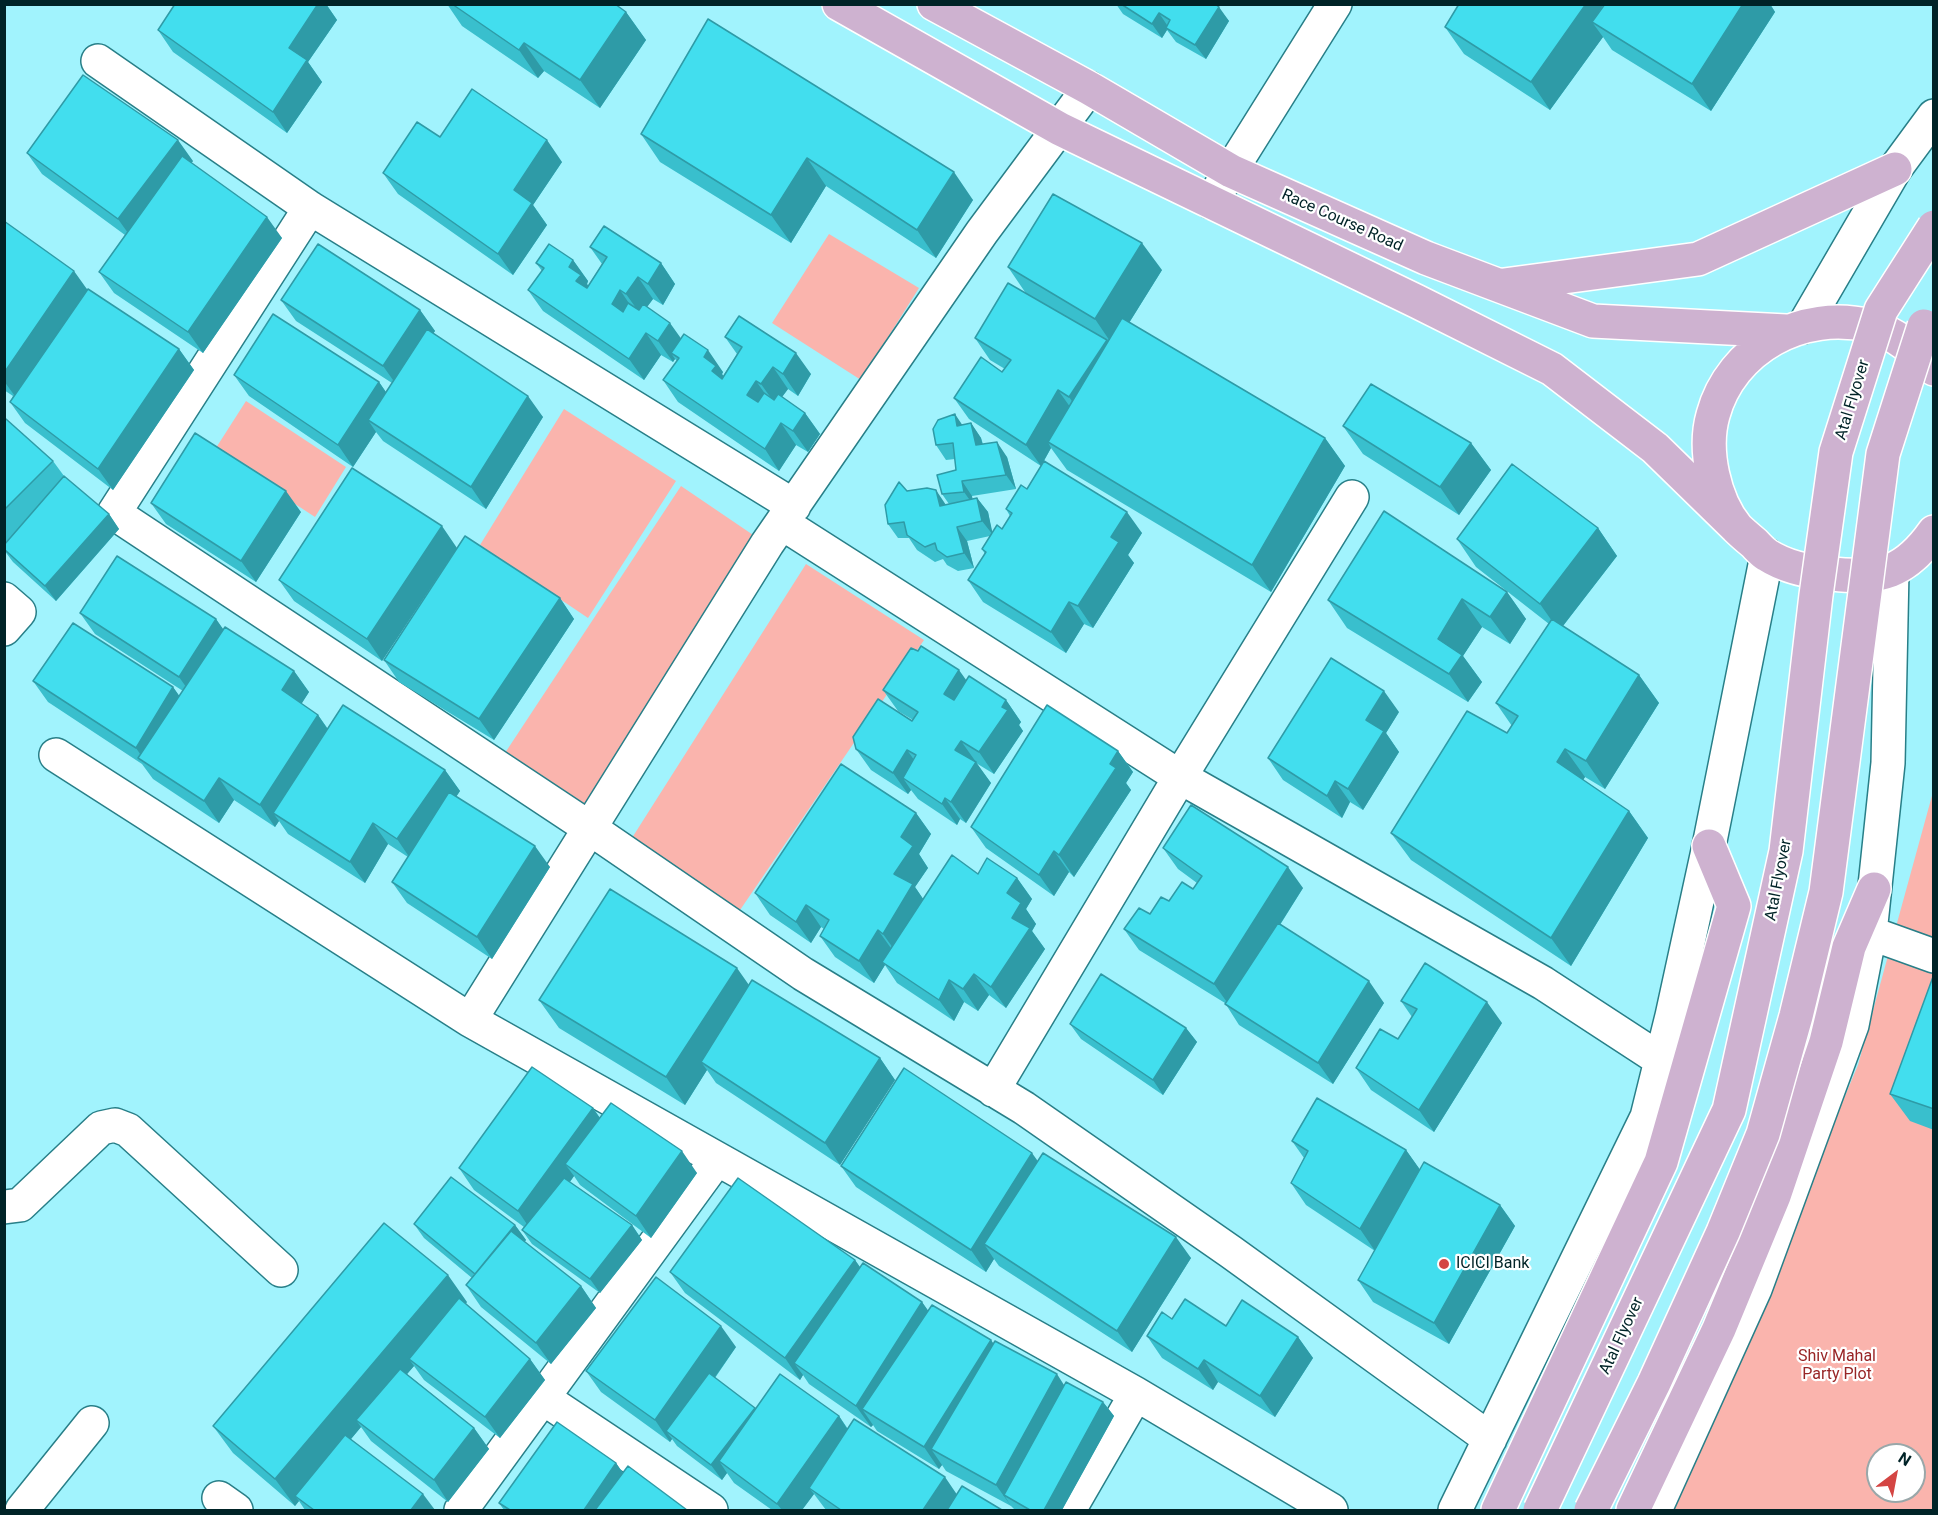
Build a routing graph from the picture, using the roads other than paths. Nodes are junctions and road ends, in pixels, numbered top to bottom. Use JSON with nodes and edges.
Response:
{"nodes":[{"id":1,"x":839,"y":4,"type":"edge"},
{"id":2,"x":933,"y":4,"type":"edge"},
{"id":3,"x":1335,"y":4,"type":"edge"},
{"id":4,"x":98,"y":61,"type":"dead end"},
{"id":5,"x":1089,"y":88,"type":"junction"},
{"id":6,"x":1934,"y":116,"type":"edge"},
{"id":7,"x":1059,"y":129,"type":"junction"},
{"id":8,"x":1895,"y":169,"type":"junction"},
{"id":9,"x":1231,"y":171,"type":"junction"},
{"id":10,"x":1211,"y":202,"type":"junction"},
{"id":11,"x":310,"y":208,"type":"junction"},
{"id":12,"x":1934,"y":227,"type":"edge"},
{"id":13,"x":1499,"y":285,"type":"junction"},
{"id":14,"x":1934,"y":310,"type":"edge"},
{"id":15,"x":1794,"y":329,"type":"junction"},
{"id":16,"x":1934,"y":369,"type":"edge"},
{"id":17,"x":1352,"y":497,"type":"dead end"},
{"id":18,"x":788,"y":514,"type":"junction"},
{"id":19,"x":1736,"y":527,"type":"junction"},
{"id":20,"x":1934,"y":532,"type":"edge"},
{"id":21,"x":1767,"y":555,"type":"junction"},
{"id":22,"x":1913,"y":565,"type":"edge"},
{"id":23,"x":4,"y":600,"type":"edge"},
{"id":24,"x":4,"y":629,"type":"edge"},
{"id":25,"x":56,"y":755,"type":"dead end"},
{"id":26,"x":1180,"y":777,"type":"junction"},
{"id":27,"x":591,"y":829,"type":"junction"},
{"id":28,"x":1709,"y":846,"type":"junction"},
{"id":29,"x":1875,"y":889,"type":"junction"},
{"id":30,"x":1870,"y":933,"type":"junction"},
{"id":31,"x":1934,"y":956,"type":"edge"},
{"id":32,"x":470,"y":1020,"type":"junction"},
{"id":33,"x":1661,"y":1060,"type":"junction"},
{"id":34,"x":993,"y":1090,"type":"junction"},
{"id":35,"x":717,"y":1159,"type":"junction"},
{"id":36,"x":4,"y":1206,"type":"edge"},
{"id":37,"x":281,"y":1270,"type":"dead end"},
{"id":38,"x":1136,"y":1394,"type":"junction"},
{"id":39,"x":543,"y":1398,"type":"junction"},
{"id":40,"x":92,"y":1422,"type":"dead end"},
{"id":41,"x":1490,"y":1438,"type":"junction"},
{"id":42,"x":22,"y":1510,"type":"edge"},
{"id":43,"x":461,"y":1510,"type":"edge"},
{"id":44,"x":711,"y":1510,"type":"edge"},
{"id":45,"x":1069,"y":1510,"type":"edge"},
{"id":46,"x":1331,"y":1510,"type":"edge"},
{"id":47,"x":1455,"y":1510,"type":"edge"},
{"id":48,"x":1498,"y":1510,"type":"edge"},
{"id":49,"x":1540,"y":1510,"type":"edge"},
{"id":50,"x":1591,"y":1510,"type":"edge"},
{"id":51,"x":1633,"y":1510,"type":"edge"},
{"id":52,"x":1655,"y":1510,"type":"edge"}],
"edges":[{"from":1,"to":7,"type":"main road"},
{"from":2,"to":5,"type":"main road","name":"Race Course Road"},
{"from":3,"to":9,"type":"street"},
{"from":4,"to":11,"type":"street"},
{"from":5,"to":7,"type":"street"},
{"from":5,"to":9,"type":"main road","name":"Race Course Road"},
{"from":6,"to":8,"type":"street"},
{"from":7,"to":10,"type":"main road"},
{"from":7,"to":18,"type":"street"},
{"from":8,"to":13,"type":"main road"},
{"from":8,"to":15,"type":"street"},
{"from":9,"to":10,"type":"street"},
{"from":9,"to":13,"type":"main road","name":"Race Course Road"},
{"from":10,"to":19,"type":"main road"},
{"from":11,"to":18,"type":"street"},
{"from":11,"to":27,"type":"street"},
{"from":12,"to":49,"type":"main road","name":"Atal Flyover","bridge":true},
{"from":13,"to":15,"type":"main road","name":"Race Course Road"},
{"from":14,"to":50,"type":"main road","bridge":true},
{"from":15,"to":16,"type":"main road"},
{"from":15,"to":19,"type":"main road"},
{"from":17,"to":26,"type":"street"},
{"from":18,"to":26,"type":"street"},
{"from":18,"to":27,"type":"street"},
{"from":19,"to":21,"type":"main road"},
{"from":20,"to":22,"type":"main road"},
{"from":21,"to":22,"type":"main road"},
{"from":21,"to":28,"type":"street"},
{"from":22,"to":29,"type":"street"},
{"from":23,"to":24,"type":"street"},
{"from":25,"to":32,"type":"street"},
{"from":26,"to":33,"type":"street"},
{"from":26,"to":34,"type":"street"},
{"from":27,"to":32,"type":"street"},
{"from":27,"to":34,"type":"street"},
{"from":28,"to":33,"type":"street"},
{"from":28,"to":48,"type":"main road"},
{"from":29,"to":30,"type":"street"},
{"from":29,"to":51,"type":"main road"},
{"from":30,"to":31,"type":"street"},
{"from":30,"to":52,"type":"street"},
{"from":32,"to":35,"type":"street"},
{"from":33,"to":41,"type":"street"},
{"from":34,"to":41,"type":"street"},
{"from":35,"to":38,"type":"street"},
{"from":35,"to":39,"type":"street"},
{"from":36,"to":37,"type":"street"},
{"from":38,"to":45,"type":"street"},
{"from":38,"to":46,"type":"street"},
{"from":39,"to":43,"type":"street"},
{"from":39,"to":44,"type":"street"},
{"from":40,"to":42,"type":"street"},
{"from":41,"to":47,"type":"street"}]}
